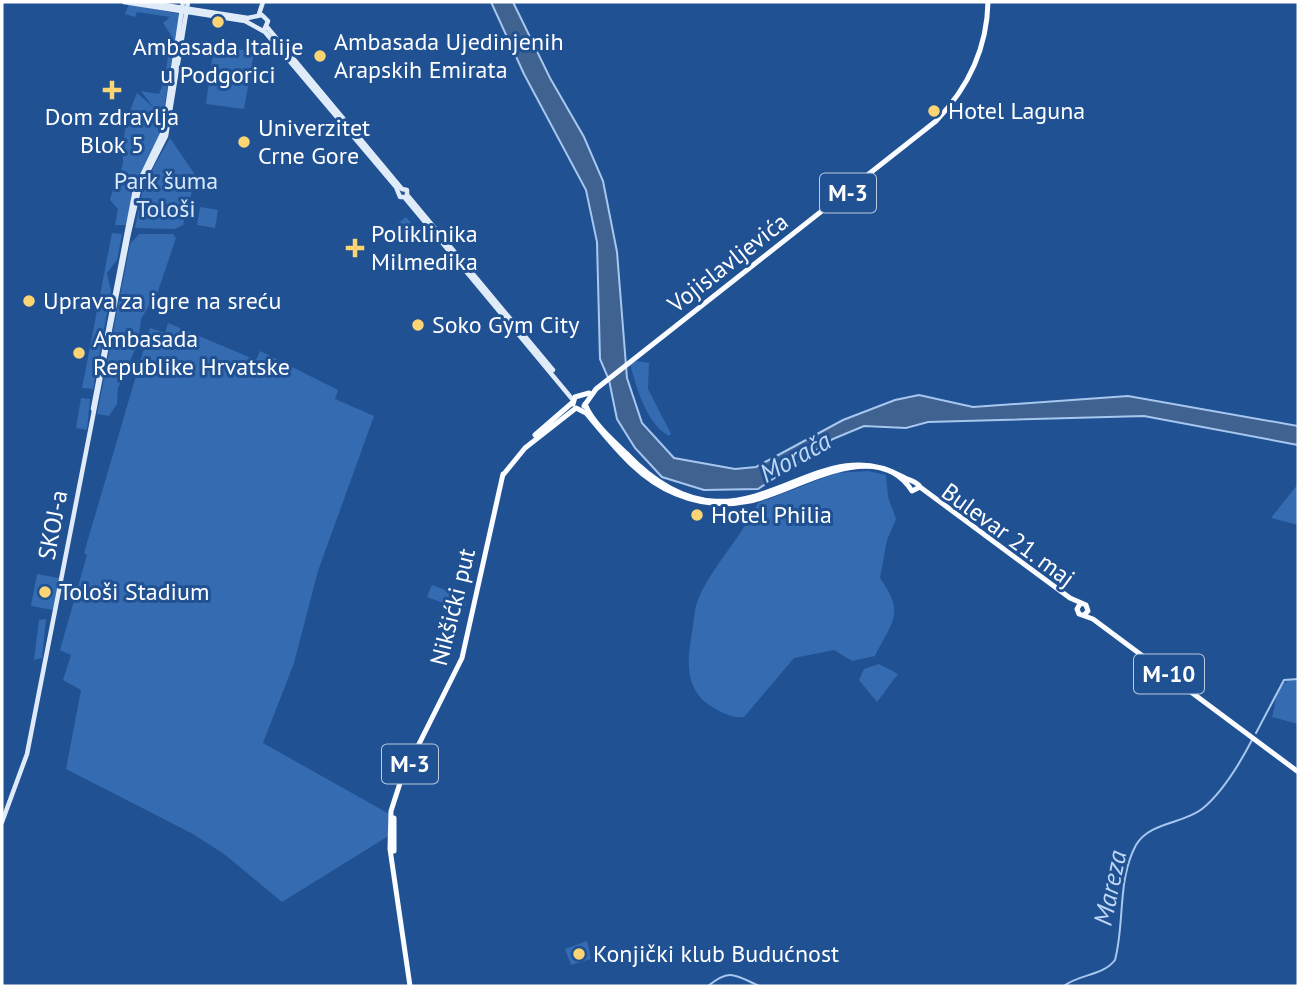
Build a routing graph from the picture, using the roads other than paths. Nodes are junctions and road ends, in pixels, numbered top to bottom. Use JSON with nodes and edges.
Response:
{"nodes":[{"id":1,"x":124,"y":2,"type":"edge"},
{"id":2,"x":145,"y":2,"type":"edge"},
{"id":3,"x":265,"y":2,"type":"edge"},
{"id":4,"x":988,"y":2,"type":"edge"},
{"id":5,"x":185,"y":7,"type":"edge"},
{"id":6,"x":256,"y":16,"type":"junction"},
{"id":7,"x":264,"y":16,"type":"junction"},
{"id":8,"x":253,"y":26,"type":"junction"},
{"id":9,"x":264,"y":28,"type":"junction"},
{"id":10,"x":400,"y":190,"type":"junction"},
{"id":11,"x":406,"y":197,"type":"junction"},
{"id":12,"x":579,"y":402,"type":"junction"},
{"id":13,"x":1078,"y":606,"type":"junction"},
{"id":14,"x":1086,"y":613,"type":"junction"},
{"id":15,"x":1298,"y":768,"type":"edge"},
{"id":16,"x":1298,"y":777,"type":"edge"},
{"id":17,"x":2,"y":822,"type":"edge"},
{"id":18,"x":412,"y":986,"type":"edge"}],
"edges":[{"from":1,"to":5,"type":"main road"},
{"from":2,"to":5,"type":"main road"},
{"from":3,"to":6,"type":"main road"},
{"from":3,"to":7,"type":"main road"},
{"from":4,"to":12,"type":"main road","name":"Vojislavljevića","number":"M-3"},
{"from":5,"to":6,"type":"main road"},
{"from":5,"to":8,"type":"main road"},
{"from":5,"to":17,"type":"main road","name":"SKOJ-a"},
{"from":6,"to":7,"type":"main road"},
{"from":6,"to":8,"type":"main road"},
{"from":7,"to":9,"type":"main road"},
{"from":8,"to":9,"type":"main road"},
{"from":9,"to":10,"type":"main road"},
{"from":10,"to":11,"type":"main road"},
{"from":10,"to":11,"type":"main road"},
{"from":11,"to":12,"type":"main road"},
{"from":12,"to":13,"type":"main road","name":"Bulevar 21. maj","number":"M-10"},
{"from":12,"to":18,"type":"main road","name":"Nikšićki put","number":"M-3"},
{"from":13,"to":14,"type":"main road","name":"Bulevar 21. maj","number":"M-10"},
{"from":13,"to":14,"type":"main road","name":"Bulevar 21. maj","number":"M-10"},
{"from":14,"to":15,"type":"main road","name":"Bulevar 21. maj","number":"M-10"},
{"from":15,"to":16,"type":"main road","number":"M-10"}]}
